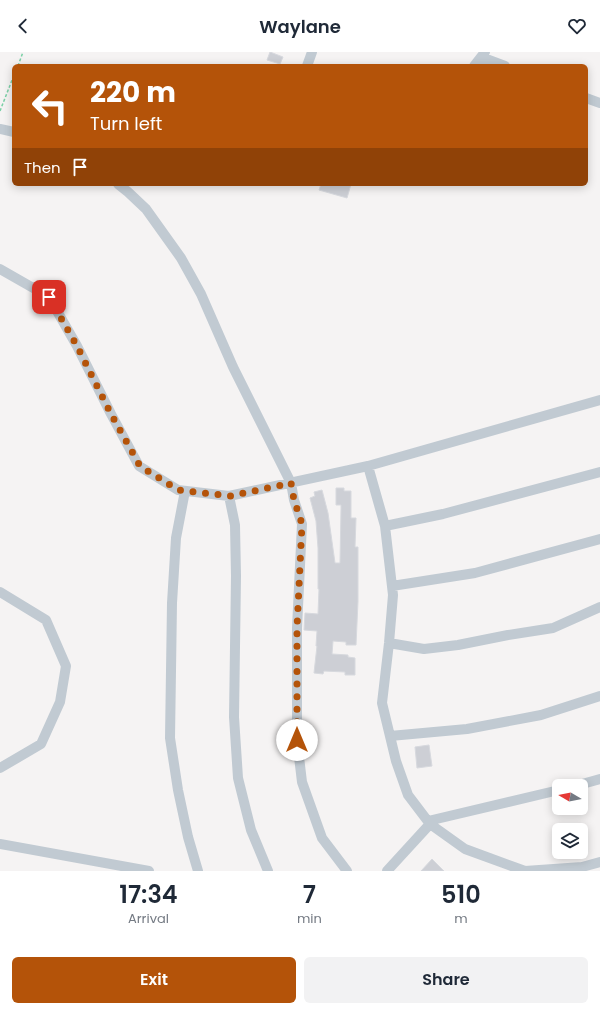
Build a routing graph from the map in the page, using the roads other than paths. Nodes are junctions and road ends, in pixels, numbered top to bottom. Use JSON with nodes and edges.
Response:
{"nodes":[{"id":1,"x":312,"y":52,"type":"edge"},
{"id":2,"x":483,"y":54,"type":"edge"},
{"id":3,"x":308,"y":64,"type":"edge"},
{"id":4,"x":476,"y":64,"type":"edge"},
{"id":5,"x":501,"y":64,"type":"edge"},
{"id":6,"x":588,"y":99,"type":"edge"},
{"id":7,"x":600,"y":103,"type":"edge"},
{"id":8,"x":0,"y":129,"type":"edge"},
{"id":9,"x":12,"y":132,"type":"edge"},
{"id":10,"x":120,"y":186,"type":"edge"},
{"id":11,"x":0,"y":269,"type":"edge"},
{"id":12,"x":600,"y":400,"type":"edge"},
{"id":13,"x":368,"y":466,"type":"junction"},
{"id":14,"x":600,"y":472,"type":"edge"},
{"id":15,"x":291,"y":483,"type":"junction"},
{"id":16,"x":185,"y":491,"type":"junction"},
{"id":17,"x":230,"y":496,"type":"junction"},
{"id":18,"x":385,"y":526,"type":"junction"},
{"id":19,"x":600,"y":539,"type":"edge"},
{"id":20,"x":392,"y":586,"type":"junction"},
{"id":21,"x":0,"y":592,"type":"edge"},
{"id":22,"x":600,"y":607,"type":"edge"},
{"id":23,"x":390,"y":643,"type":"junction"},
{"id":24,"x":600,"y":696,"type":"edge"},
{"id":25,"x":390,"y":736,"type":"junction"},
{"id":26,"x":0,"y":768,"type":"edge"},
{"id":27,"x":600,"y":780,"type":"edge"},
{"id":28,"x":588,"y":783,"type":"edge"},
{"id":29,"x":552,"y":792,"type":"edge"},
{"id":30,"x":429,"y":822,"type":"junction"},
{"id":31,"x":0,"y":844,"type":"edge"},
{"id":32,"x":600,"y":862,"type":"edge"},
{"id":33,"x":149,"y":871,"type":"edge"},
{"id":34,"x":198,"y":871,"type":"edge"},
{"id":35,"x":268,"y":871,"type":"edge"},
{"id":36,"x":347,"y":871,"type":"edge"},
{"id":37,"x":387,"y":871,"type":"edge"},
{"id":38,"x":525,"y":871,"type":"edge"}],
"edges":[{"from":1,"to":3,"type":"street"},
{"from":2,"to":4,"type":"street"},
{"from":2,"to":5,"type":"street"},
{"from":6,"to":7,"type":"street"},
{"from":8,"to":9,"type":"street"},
{"from":10,"to":15,"type":"street"},
{"from":11,"to":16,"type":"street"},
{"from":12,"to":13,"type":"street"},
{"from":13,"to":15,"type":"street"},
{"from":13,"to":18,"type":"street"},
{"from":14,"to":18,"type":"street"},
{"from":15,"to":17,"type":"street"},
{"from":15,"to":36,"type":"street"},
{"from":16,"to":17,"type":"street"},
{"from":16,"to":34,"type":"street"},
{"from":17,"to":35,"type":"street"},
{"from":18,"to":20,"type":"street"},
{"from":19,"to":20,"type":"street"},
{"from":20,"to":23,"type":"street"},
{"from":21,"to":26,"type":"street"},
{"from":22,"to":23,"type":"street"},
{"from":23,"to":25,"type":"street"},
{"from":24,"to":25,"type":"street"},
{"from":25,"to":30,"type":"street"},
{"from":27,"to":28,"type":"street"},
{"from":29,"to":30,"type":"street"},
{"from":30,"to":37,"type":"street"},
{"from":30,"to":38,"type":"street"},
{"from":31,"to":33,"type":"street"},
{"from":32,"to":38,"type":"street"}]}
